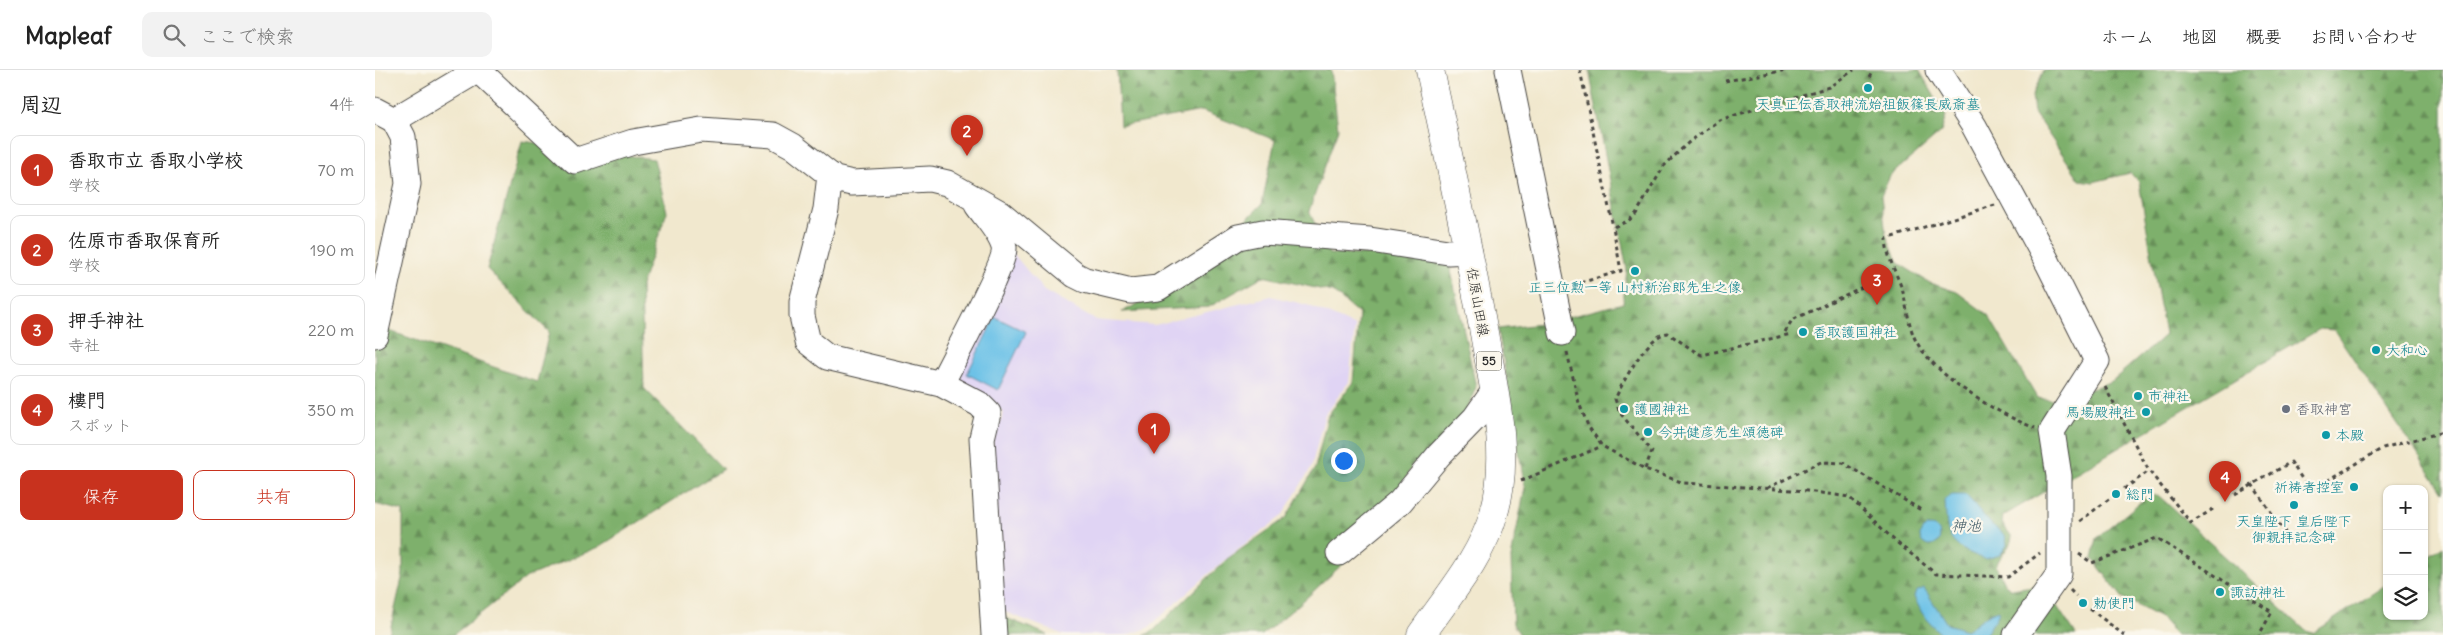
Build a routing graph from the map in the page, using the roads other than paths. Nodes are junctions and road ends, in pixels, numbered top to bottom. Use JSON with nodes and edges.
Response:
{"nodes":[{"id":1,"x":478,"y":70,"type":"edge"},
{"id":2,"x":1430,"y":70,"type":"edge"},
{"id":3,"x":1508,"y":70,"type":"edge"},
{"id":4,"x":1938,"y":70,"type":"edge"},
{"id":5,"x":385,"y":115,"type":"edge"},
{"id":6,"x":829,"y":175,"type":"junction"},
{"id":7,"x":971,"y":194,"type":"junction"},
{"id":8,"x":1469,"y":251,"type":"junction"},
{"id":9,"x":375,"y":335,"type":"edge"},
{"id":10,"x":1565,"y":342,"type":"road end"},
{"id":11,"x":941,"y":384,"type":"junction"},
{"id":12,"x":1494,"y":391,"type":"junction"},
{"id":13,"x":1339,"y":553,"type":"dead end"},
{"id":14,"x":995,"y":635,"type":"edge"},
{"id":15,"x":1421,"y":635,"type":"edge"},
{"id":16,"x":2016,"y":635,"type":"edge"}],
"edges":[{"from":1,"to":5,"type":"street"},
{"from":1,"to":6,"type":"street"},
{"from":2,"to":8,"type":"main road","name":"佐原山田線","number":"55"},
{"from":3,"to":10,"type":"street"},
{"from":4,"to":16,"type":"street"},
{"from":5,"to":9,"type":"street"},
{"from":6,"to":7,"type":"street"},
{"from":6,"to":11,"type":"street"},
{"from":7,"to":8,"type":"street"},
{"from":7,"to":11,"type":"street"},
{"from":8,"to":12,"type":"main road","name":"佐原山田線","number":"55"},
{"from":11,"to":14,"type":"street"},
{"from":12,"to":13,"type":"street"},
{"from":12,"to":15,"type":"main road","name":"佐原山田線","number":"55"}]}
